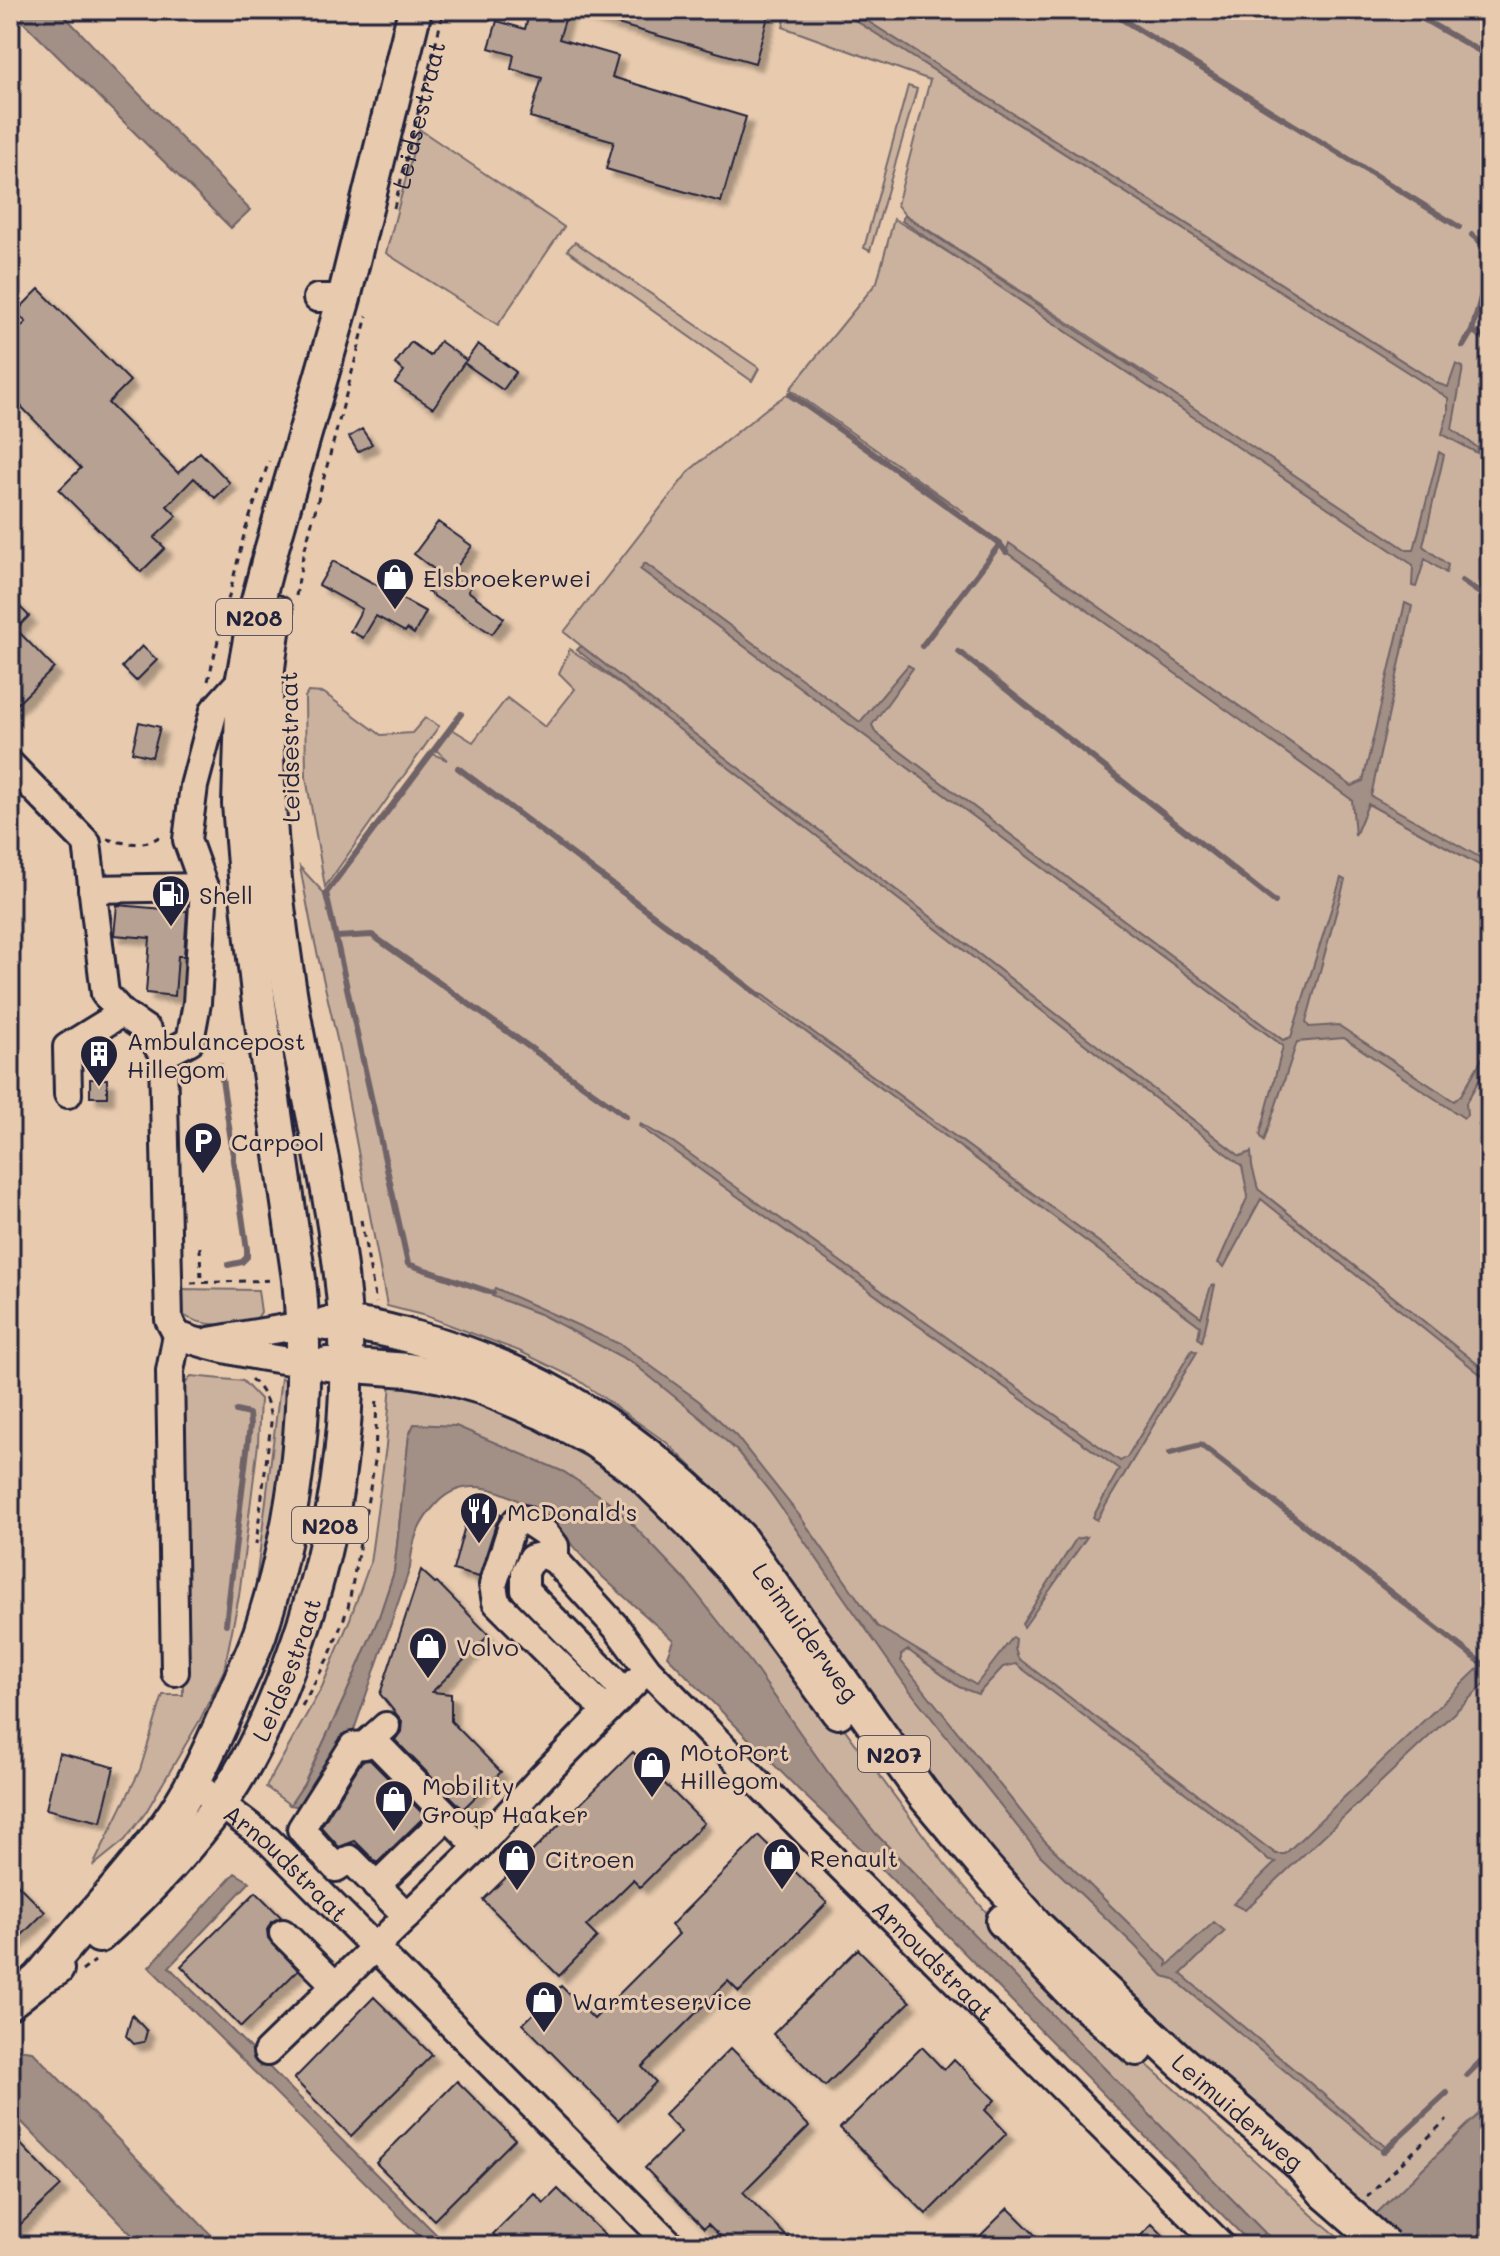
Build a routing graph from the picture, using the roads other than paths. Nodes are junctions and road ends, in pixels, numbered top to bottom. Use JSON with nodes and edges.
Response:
{"nodes":[{"id":1,"x":415,"y":10,"type":"edge"},
{"id":2,"x":304,"y":435,"type":"junction"},
{"id":3,"x":243,"y":678,"type":"junction"},
{"id":4,"x":10,"y":764,"type":"edge"},
{"id":5,"x":204,"y":887,"type":"junction"},
{"id":6,"x":92,"y":889,"type":"junction"},
{"id":7,"x":122,"y":1013,"type":"junction"},
{"id":8,"x":163,"y":1055,"type":"junction"},
{"id":9,"x":68,"y":1094,"type":"dead end"},
{"id":10,"x":345,"y":1323,"type":"junction"},
{"id":11,"x":303,"y":1325,"type":"junction"},
{"id":12,"x":187,"y":1339,"type":"junction"},
{"id":13,"x":303,"y":1363,"type":"junction"},
{"id":14,"x":346,"y":1365,"type":"junction"},
{"id":15,"x":555,"y":1560,"type":"junction"},
{"id":16,"x":648,"y":1670,"type":"junction"},
{"id":17,"x":175,"y":1672,"type":"dead end"},
{"id":18,"x":625,"y":1692,"type":"junction"},
{"id":19,"x":606,"y":1711,"type":"junction"},
{"id":20,"x":193,"y":1783,"type":"junction"},
{"id":21,"x":221,"y":1803,"type":"junction"},
{"id":22,"x":447,"y":1817,"type":"junction"},
{"id":23,"x":478,"y":1847,"type":"junction"},
{"id":24,"x":376,"y":1886,"type":"junction"},
{"id":25,"x":407,"y":1916,"type":"junction"},
{"id":26,"x":283,"y":1933,"type":"dead end"},
{"id":27,"x":376,"y":1948,"type":"junction"},
{"id":28,"x":39,"y":1979,"type":"junction"},
{"id":29,"x":336,"y":1986,"type":"junction"},
{"id":30,"x":10,"y":2002,"type":"edge"},
{"id":31,"x":267,"y":2052,"type":"dead end"},
{"id":32,"x":1325,"y":2193,"type":"junction"},
{"id":33,"x":672,"y":2246,"type":"edge"},
{"id":34,"x":1222,"y":2246,"type":"edge"},
{"id":35,"x":1386,"y":2246,"type":"edge"}],
"edges":[{"from":1,"to":2,"type":"main road","name":"Leidsestraat","number":"N208"},
{"from":2,"to":3,"type":"main road","name":"Leidsestraat","number":"N208"},
{"from":2,"to":10,"type":"main road","name":"Leidsestraat","number":"N208"},
{"from":3,"to":5,"type":"street","name":"Leidsestraat"},
{"from":3,"to":11,"type":"main road","name":"Leidsestraat","number":"N208"},
{"from":4,"to":6,"type":"street"},
{"from":5,"to":6,"type":"street"},
{"from":5,"to":8,"type":"street","name":"Leidsestraat"},
{"from":6,"to":7,"type":"street"},
{"from":7,"to":8,"type":"street"},
{"from":7,"to":9,"type":"street"},
{"from":8,"to":12,"type":"street"},
{"from":10,"to":11,"type":"main road","number":"N207"},
{"from":10,"to":14,"type":"main road","name":"Leidsestraat","number":"N208"},
{"from":10,"to":32,"type":"main road","name":"Leimuiderweg","number":"N207"},
{"from":11,"to":12,"type":"street"},
{"from":11,"to":13,"type":"main road","name":"Leidsestraat","number":"N208"},
{"from":12,"to":13,"type":"street"},
{"from":12,"to":17,"type":"street"},
{"from":13,"to":14,"type":"main road","number":"N207"},
{"from":13,"to":20,"type":"main road","name":"Leidsestraat","number":"N208"},
{"from":14,"to":21,"type":"main road","name":"Leidsestraat","number":"N208"},
{"from":14,"to":32,"type":"main road","name":"Leimuiderweg","number":"N207"},
{"from":15,"to":16,"type":"street","name":"Arnoudstraat"},
{"from":15,"to":18,"type":"street"},
{"from":15,"to":19,"type":"street","name":"Arnoudstraat"},
{"from":16,"to":18,"type":"street"},
{"from":16,"to":34,"type":"street","name":"Arnoudstraat"},
{"from":18,"to":19,"type":"street"},
{"from":19,"to":23,"type":"street"},
{"from":20,"to":21,"type":"street","name":"Arnoudstraat"},
{"from":20,"to":28,"type":"main road","name":"Leidsestraat","number":"N208"},
{"from":21,"to":27,"type":"street","name":"Arnoudstraat"},
{"from":21,"to":28,"type":"main road","name":"Leidsestraat","number":"N208"},
{"from":22,"to":23,"type":"street"},
{"from":22,"to":24,"type":"street"},
{"from":22,"to":24,"type":"street"},
{"from":23,"to":25,"type":"street"},
{"from":24,"to":25,"type":"street"},
{"from":25,"to":27,"type":"street"},
{"from":26,"to":29,"type":"street"},
{"from":27,"to":29,"type":"street"},
{"from":27,"to":33,"type":"street","name":"Arnoudstraat"},
{"from":28,"to":30,"type":"main road","name":"Leidsestraat","number":"N208"},
{"from":29,"to":31,"type":"street"},
{"from":32,"to":35,"type":"main road","name":"Leimuiderweg","number":"N207","bridge":true}]}
